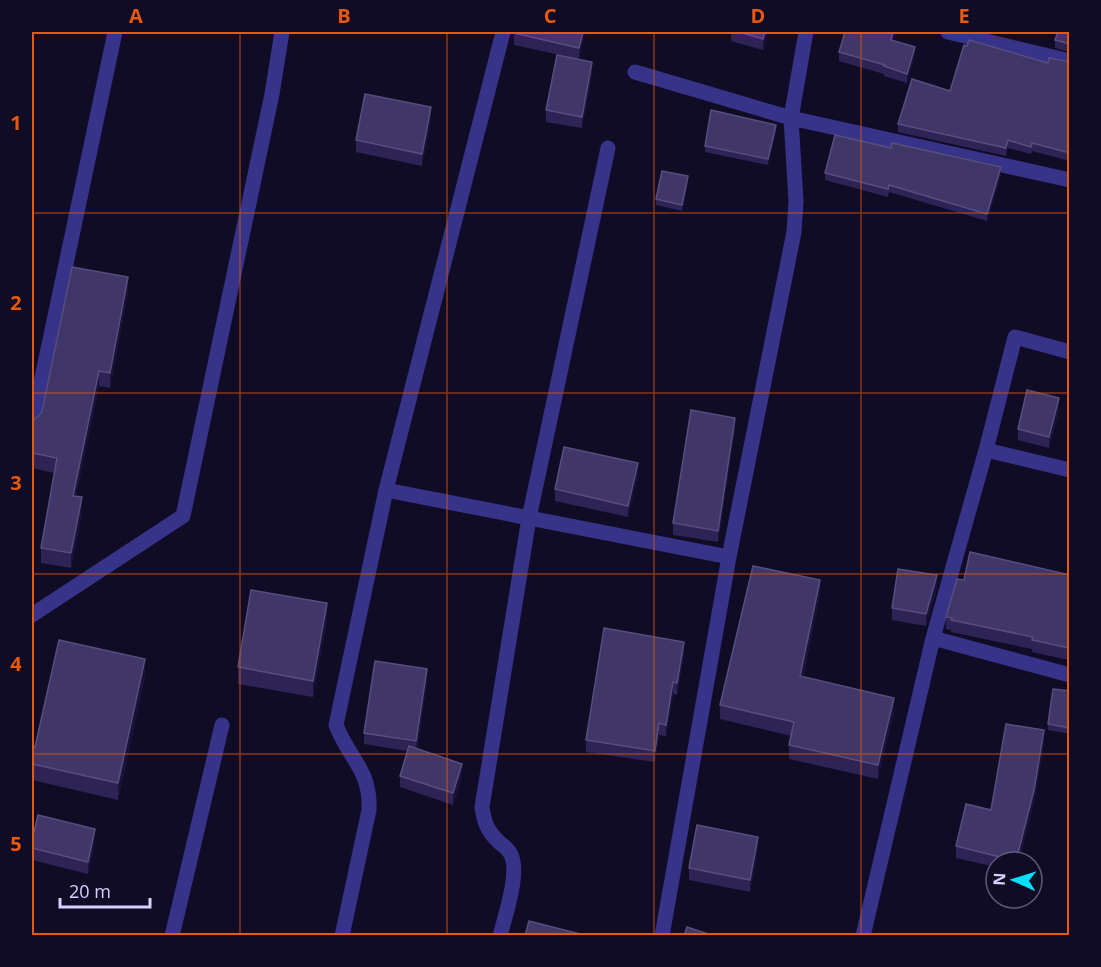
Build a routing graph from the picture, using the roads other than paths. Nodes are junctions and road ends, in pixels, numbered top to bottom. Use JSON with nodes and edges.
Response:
{"nodes":[{"id":1,"x":115,"y":32,"type":"edge"},
{"id":2,"x":282,"y":32,"type":"edge"},
{"id":3,"x":503,"y":32,"type":"edge"},
{"id":4,"x":806,"y":32,"type":"edge"},
{"id":5,"x":948,"y":32,"type":"edge"},
{"id":6,"x":1070,"y":61,"type":"edge"},
{"id":7,"x":635,"y":72,"type":"dead end"},
{"id":8,"x":791,"y":118,"type":"junction"},
{"id":9,"x":608,"y":148,"type":"dead end"},
{"id":10,"x":1070,"y":180,"type":"edge"},
{"id":11,"x":1070,"y":352,"type":"edge"},
{"id":12,"x":32,"y":424,"type":"edge"},
{"id":13,"x":986,"y":450,"type":"junction"},
{"id":14,"x":1070,"y":470,"type":"edge"},
{"id":15,"x":386,"y":490,"type":"junction"},
{"id":16,"x":529,"y":518,"type":"junction"},
{"id":17,"x":729,"y":556,"type":"junction"},
{"id":18,"x":32,"y":615,"type":"edge"},
{"id":19,"x":933,"y":638,"type":"junction"},
{"id":20,"x":1070,"y":675,"type":"edge"},
{"id":21,"x":222,"y":725,"type":"dead end"},
{"id":22,"x":172,"y":936,"type":"edge"},
{"id":23,"x":342,"y":936,"type":"edge"},
{"id":24,"x":500,"y":936,"type":"edge"},
{"id":25,"x":662,"y":936,"type":"edge"},
{"id":26,"x":863,"y":936,"type":"edge"}],
"edges":[{"from":1,"to":12,"type":"street"},
{"from":2,"to":18,"type":"street"},
{"from":3,"to":15,"type":"street"},
{"from":4,"to":8,"type":"street"},
{"from":5,"to":6,"type":"street"},
{"from":7,"to":8,"type":"street"},
{"from":8,"to":10,"type":"street"},
{"from":8,"to":17,"type":"street"},
{"from":9,"to":16,"type":"street"},
{"from":11,"to":13,"type":"street"},
{"from":13,"to":14,"type":"street"},
{"from":13,"to":19,"type":"street"},
{"from":15,"to":16,"type":"street"},
{"from":15,"to":23,"type":"street"},
{"from":16,"to":17,"type":"street"},
{"from":16,"to":24,"type":"street"},
{"from":17,"to":25,"type":"street"},
{"from":19,"to":20,"type":"street"},
{"from":19,"to":26,"type":"street"},
{"from":21,"to":22,"type":"street"}]}
